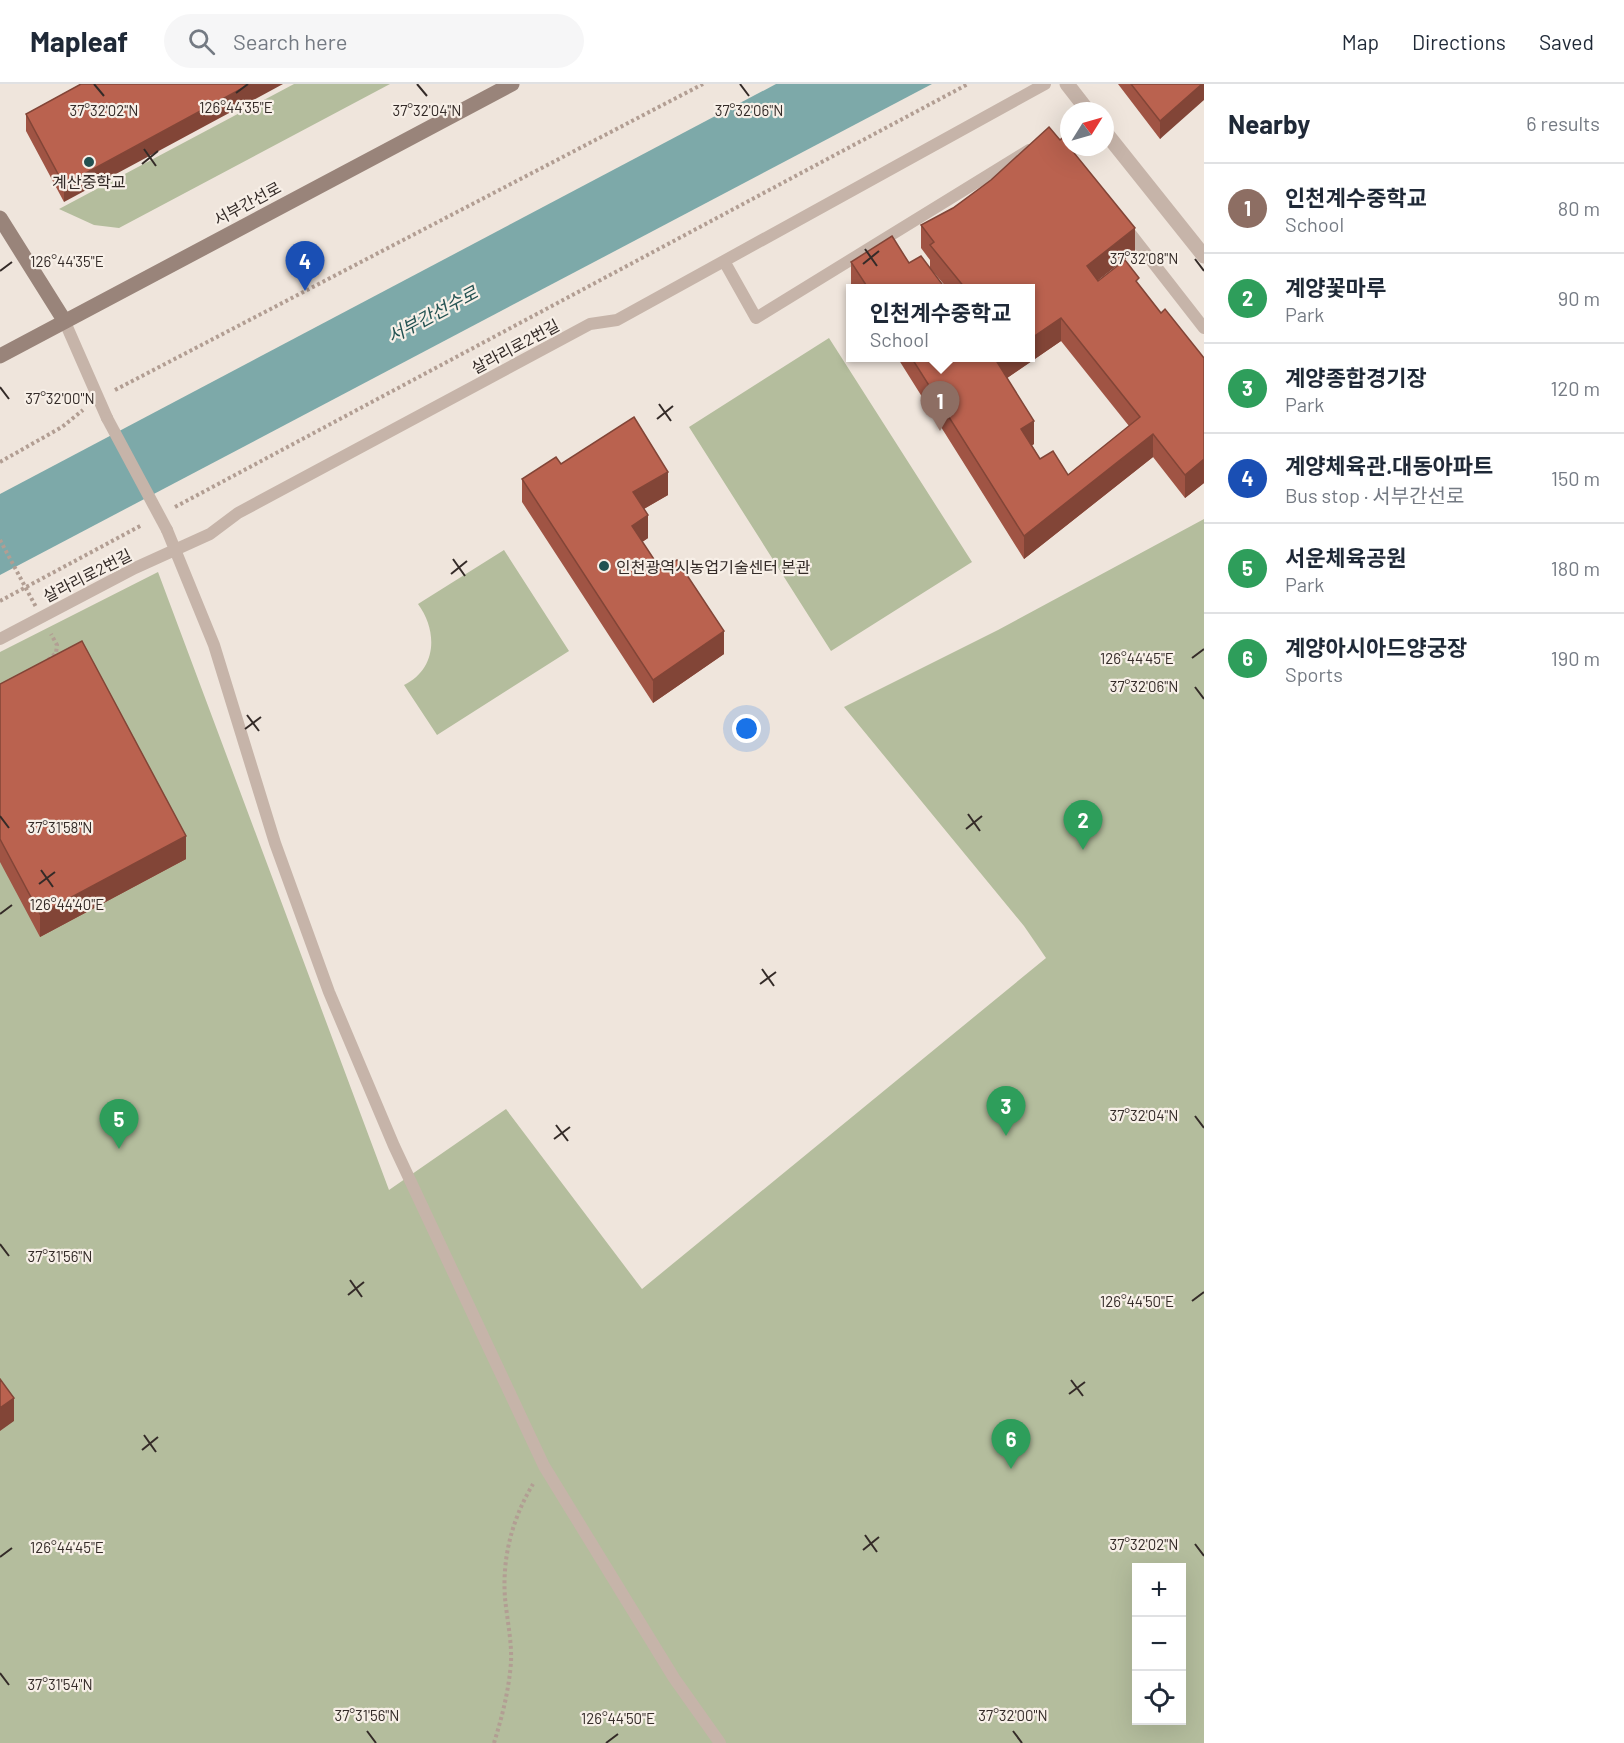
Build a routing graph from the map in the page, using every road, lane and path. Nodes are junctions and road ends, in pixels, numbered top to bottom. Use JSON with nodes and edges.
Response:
{"nodes":[{"id":1,"x":512,"y":84,"type":"edge"},
{"id":2,"x":703,"y":84,"type":"edge"},
{"id":3,"x":968,"y":84,"type":"edge"},
{"id":4,"x":1045,"y":84,"type":"edge"},
{"id":5,"x":1067,"y":84,"type":"edge"},
{"id":6,"x":1082,"y":102,"type":"edge"},
{"id":7,"x":1042,"y":142,"type":"edge"},
{"id":8,"x":1114,"y":143,"type":"edge"},
{"id":9,"x":0,"y":218,"type":"edge"},
{"id":10,"x":1119,"y":219,"type":"edge"},
{"id":11,"x":1204,"y":256,"type":"edge"},
{"id":12,"x":724,"y":261,"type":"junction"},
{"id":13,"x":64,"y":320,"type":"junction"},
{"id":14,"x":1204,"y":328,"type":"edge"},
{"id":15,"x":0,"y":356,"type":"edge"},
{"id":16,"x":98,"y":398,"type":"junction"},
{"id":17,"x":0,"y":462,"type":"edge"},
{"id":18,"x":168,"y":511,"type":"dead end"},
{"id":19,"x":147,"y":522,"type":"dead end"},
{"id":20,"x":0,"y":540,"type":"edge"},
{"id":21,"x":176,"y":550,"type":"junction"},
{"id":22,"x":0,"y":601,"type":"edge"},
{"id":23,"x":39,"y":612,"type":"junction"},
{"id":24,"x":0,"y":639,"type":"edge"},
{"id":25,"x":38,"y":665,"type":"edge"},
{"id":26,"x":544,"y":1466,"type":"junction"},
{"id":27,"x":494,"y":1743,"type":"edge"},
{"id":28,"x":720,"y":1743,"type":"edge"}],
"edges":[{"from":1,"to":13,"type":"main road","name":"서부간선로"},
{"from":2,"to":16,"type":"path"},
{"from":3,"to":18,"type":"path"},
{"from":4,"to":12,"type":"lane","name":"살라리로2번길"},
{"from":5,"to":6,"type":"street"},
{"from":7,"to":12,"type":"lane"},
{"from":8,"to":11,"type":"street"},
{"from":9,"to":13,"type":"main road"},
{"from":10,"to":14,"type":"lane"},
{"from":12,"to":21,"type":"lane","name":"살라리로2번길"},
{"from":13,"to":15,"type":"main road","name":"서부간선로"},
{"from":13,"to":16,"type":"lane"},
{"from":16,"to":17,"type":"path"},
{"from":16,"to":21,"type":"lane","bridge":true},
{"from":19,"to":22,"type":"path"},
{"from":20,"to":23,"type":"path","bridge":true},
{"from":21,"to":23,"type":"lane","name":"살라리로2번길"},
{"from":21,"to":26,"type":"lane"},
{"from":23,"to":24,"type":"lane","name":"살라리로2번길"},
{"from":23,"to":25,"type":"path"},
{"from":26,"to":27,"type":"path"},
{"from":26,"to":28,"type":"lane"}]}
